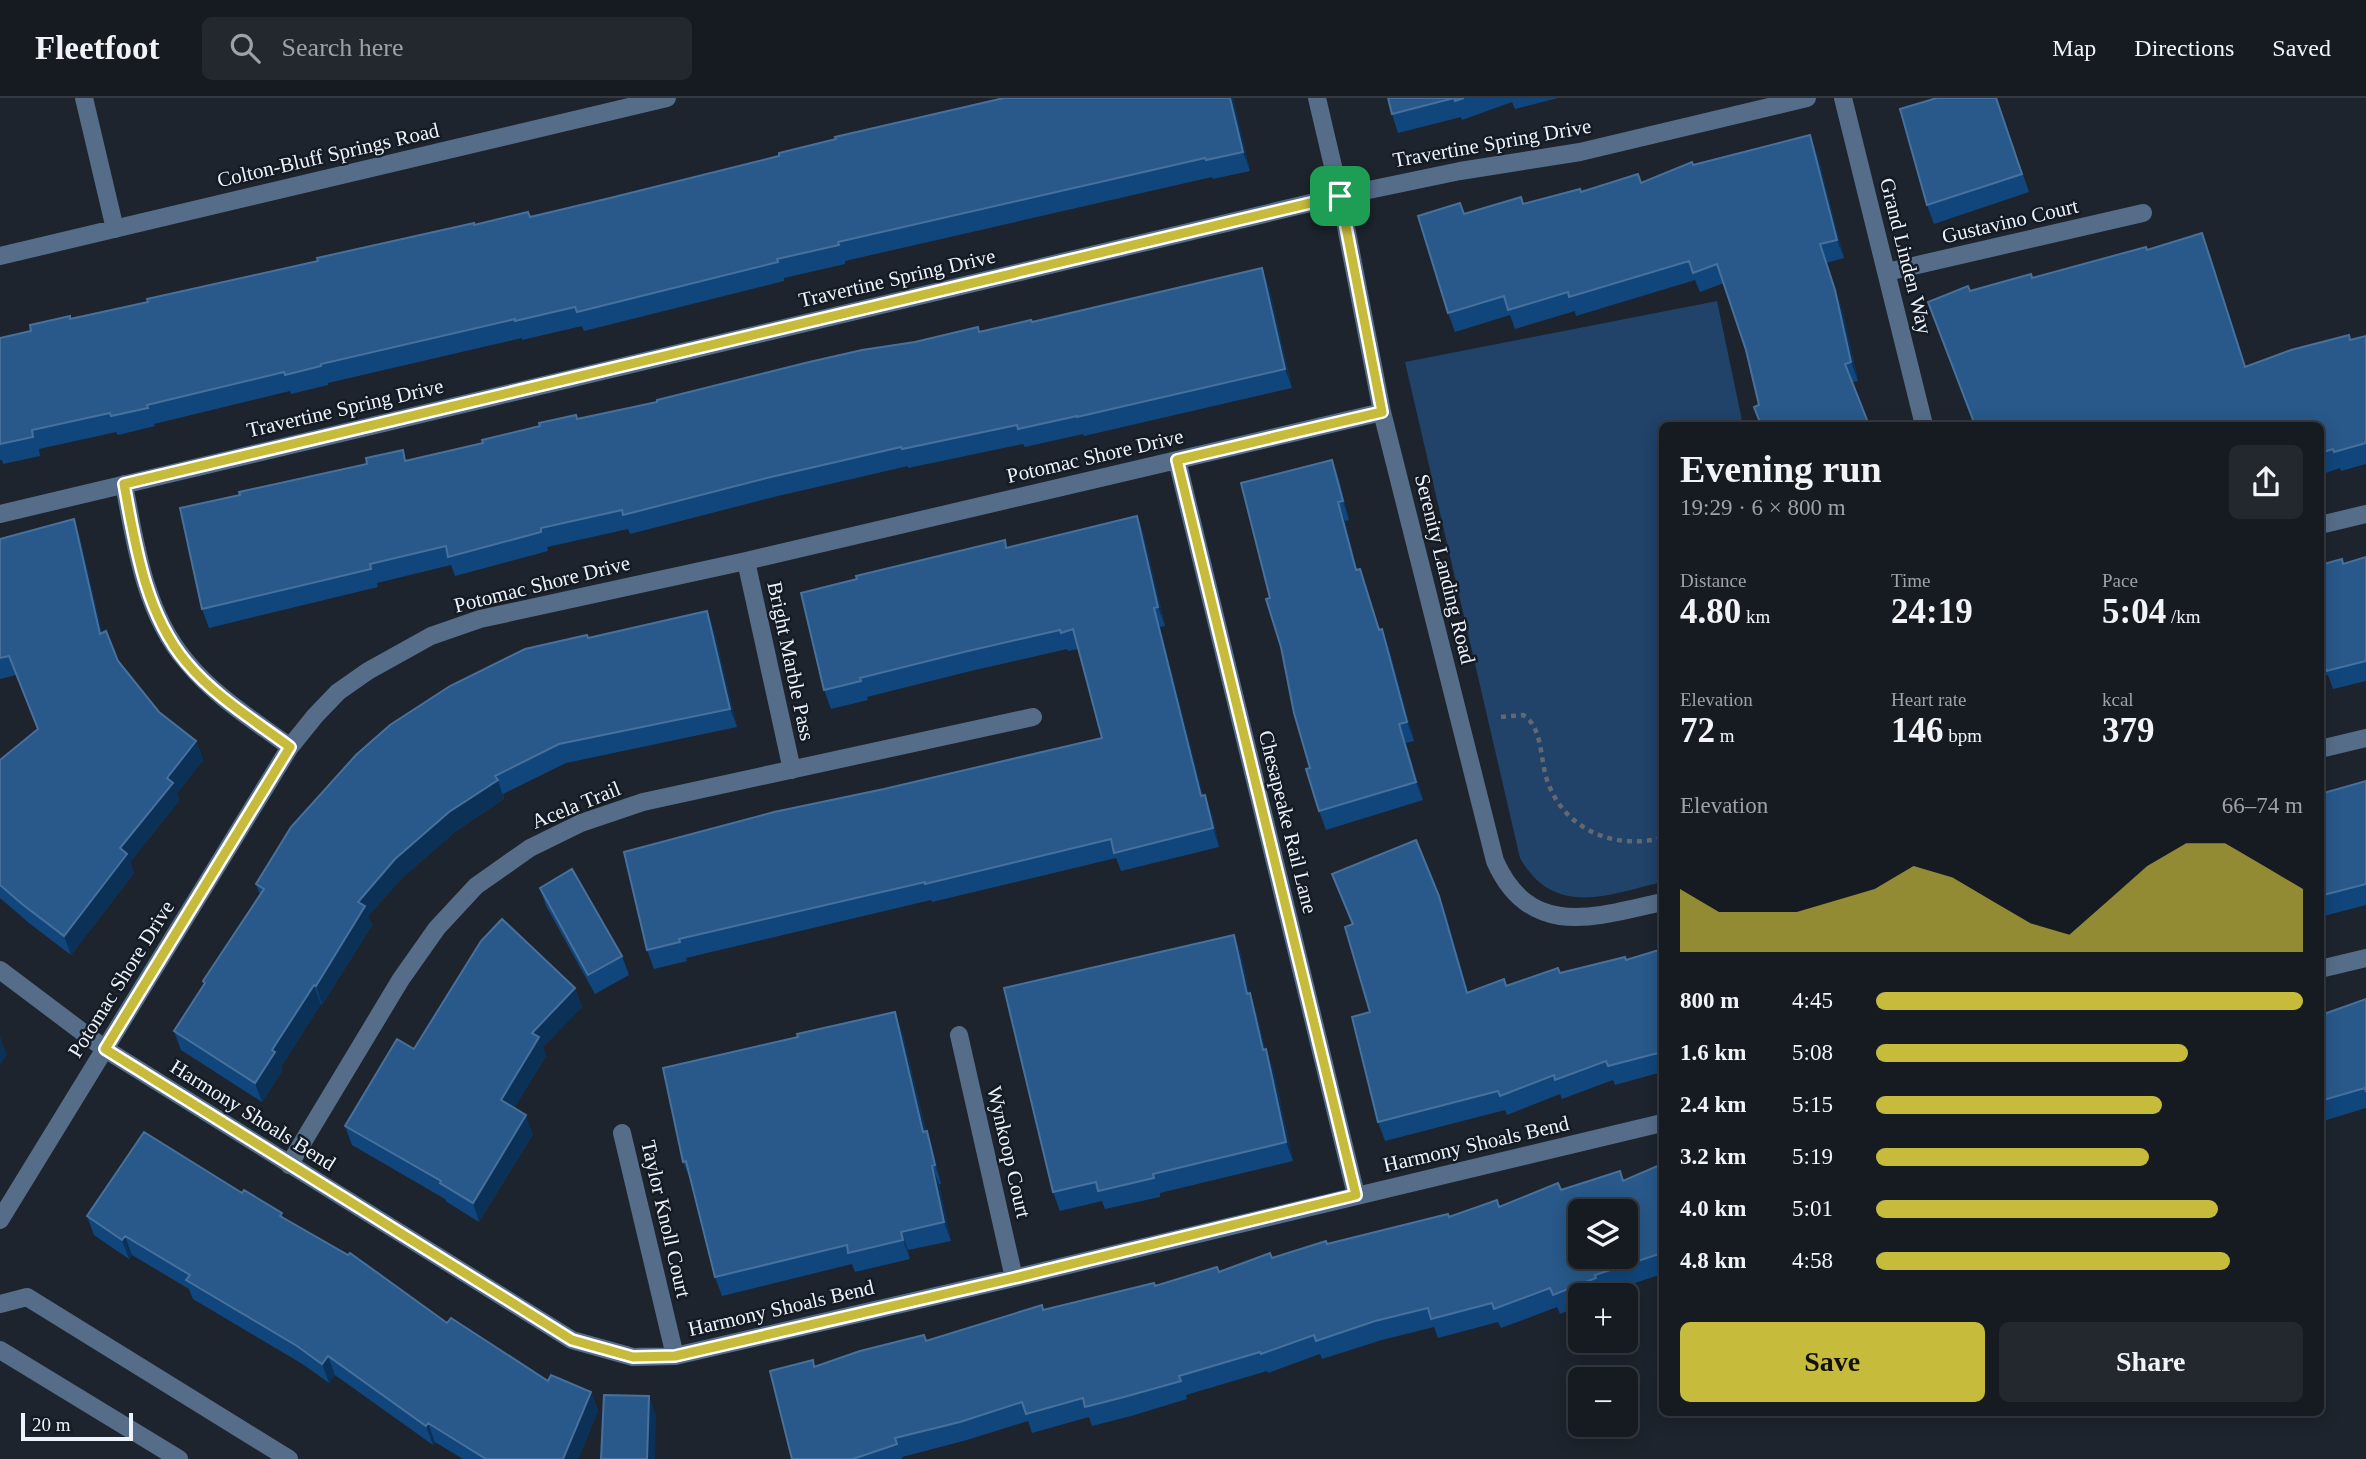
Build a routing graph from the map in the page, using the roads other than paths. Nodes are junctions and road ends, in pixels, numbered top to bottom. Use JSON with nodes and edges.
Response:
{"nodes":[{"id":1,"x":85,"y":98,"type":"edge"},
{"id":2,"x":667,"y":98,"type":"edge"},
{"id":3,"x":1317,"y":98,"type":"edge"},
{"id":4,"x":1807,"y":98,"type":"edge"},
{"id":5,"x":1843,"y":98,"type":"edge"},
{"id":6,"x":1340,"y":196,"type":"junction"},
{"id":7,"x":2143,"y":214,"type":"dead end"},
{"id":8,"x":115,"y":229,"type":"junction"},
{"id":9,"x":0,"y":256,"type":"edge"},
{"id":10,"x":1887,"y":272,"type":"junction"},
{"id":11,"x":1382,"y":412,"type":"junction"},
{"id":12,"x":1923,"y":422,"type":"edge"},
{"id":13,"x":1177,"y":460,"type":"junction"},
{"id":14,"x":124,"y":484,"type":"junction"},
{"id":15,"x":0,"y":514,"type":"edge"},
{"id":16,"x":2366,"y":514,"type":"edge"},
{"id":17,"x":2324,"y":524,"type":"edge"},
{"id":18,"x":746,"y":561,"type":"junction"},
{"id":19,"x":1033,"y":717,"type":"dead end"},
{"id":20,"x":2366,"y":738,"type":"edge"},
{"id":21,"x":290,"y":747,"type":"junction"},
{"id":22,"x":2324,"y":747,"type":"edge"},
{"id":23,"x":792,"y":770,"type":"junction"},
{"id":24,"x":1659,"y":903,"type":"edge"},
{"id":25,"x":2366,"y":958,"type":"edge"},
{"id":26,"x":2324,"y":968,"type":"edge"},
{"id":27,"x":0,"y":971,"type":"edge"},
{"id":28,"x":959,"y":1035,"type":"dead end"},
{"id":29,"x":105,"y":1049,"type":"junction"},
{"id":30,"x":1659,"y":1124,"type":"edge"},
{"id":31,"x":622,"y":1133,"type":"dead end"},
{"id":32,"x":289,"y":1165,"type":"junction"},
{"id":33,"x":1356,"y":1195,"type":"junction"},
{"id":34,"x":0,"y":1220,"type":"edge"},
{"id":35,"x":1014,"y":1278,"type":"junction"},
{"id":36,"x":0,"y":1304,"type":"edge"},
{"id":37,"x":0,"y":1350,"type":"edge"},
{"id":38,"x":675,"y":1356,"type":"junction"},
{"id":39,"x":179,"y":1459,"type":"edge"},
{"id":40,"x":289,"y":1459,"type":"edge"}],
"edges":[{"from":1,"to":8,"type":"street"},
{"from":2,"to":8,"type":"street","name":"Colton-Bluff Springs Road"},
{"from":3,"to":6,"type":"street","name":"Serenity Landing Road"},
{"from":4,"to":6,"type":"street","name":"Travertine Spring Drive"},
{"from":5,"to":10,"type":"street","name":"Grand Linden Way"},
{"from":6,"to":11,"type":"street","name":"Serenity Landing Road"},
{"from":6,"to":14,"type":"street","name":"Travertine Spring Drive"},
{"from":7,"to":10,"type":"street","name":"Gustavino Court"},
{"from":8,"to":9,"type":"street","name":"Colton-Bluff Springs Road"},
{"from":10,"to":12,"type":"street","name":"Grand Linden Way"},
{"from":11,"to":13,"type":"street","name":"Potomac Shore Drive"},
{"from":11,"to":24,"type":"street","name":"Serenity Landing Road"},
{"from":13,"to":18,"type":"street","name":"Potomac Shore Drive"},
{"from":13,"to":33,"type":"street","name":"Chesapeake Rail Lane"},
{"from":14,"to":15,"type":"street","name":"Travertine Spring Drive"},
{"from":14,"to":21,"type":"street"},
{"from":16,"to":17,"type":"street"},
{"from":18,"to":21,"type":"street","name":"Potomac Shore Drive"},
{"from":18,"to":23,"type":"street","name":"Bright Marble Pass"},
{"from":19,"to":23,"type":"street","name":"Acela Trail"},
{"from":20,"to":22,"type":"street"},
{"from":21,"to":29,"type":"street","name":"Potomac Shore Drive"},
{"from":23,"to":32,"type":"street","name":"Acela Trail"},
{"from":25,"to":26,"type":"street"},
{"from":27,"to":29,"type":"street","name":"Harmony Shoals Bend"},
{"from":28,"to":35,"type":"street","name":"Wynkoop Court"},
{"from":29,"to":32,"type":"street","name":"Harmony Shoals Bend"},
{"from":29,"to":34,"type":"street","name":"Potomac Shore Drive"},
{"from":30,"to":33,"type":"street","name":"Harmony Shoals Bend"},
{"from":31,"to":38,"type":"street","name":"Taylor Knoll Court"},
{"from":32,"to":38,"type":"street","name":"Harmony Shoals Bend"},
{"from":33,"to":35,"type":"street","name":"Harmony Shoals Bend"},
{"from":35,"to":38,"type":"street","name":"Harmony Shoals Bend"},
{"from":36,"to":40,"type":"street"},
{"from":37,"to":39,"type":"street"}]}
